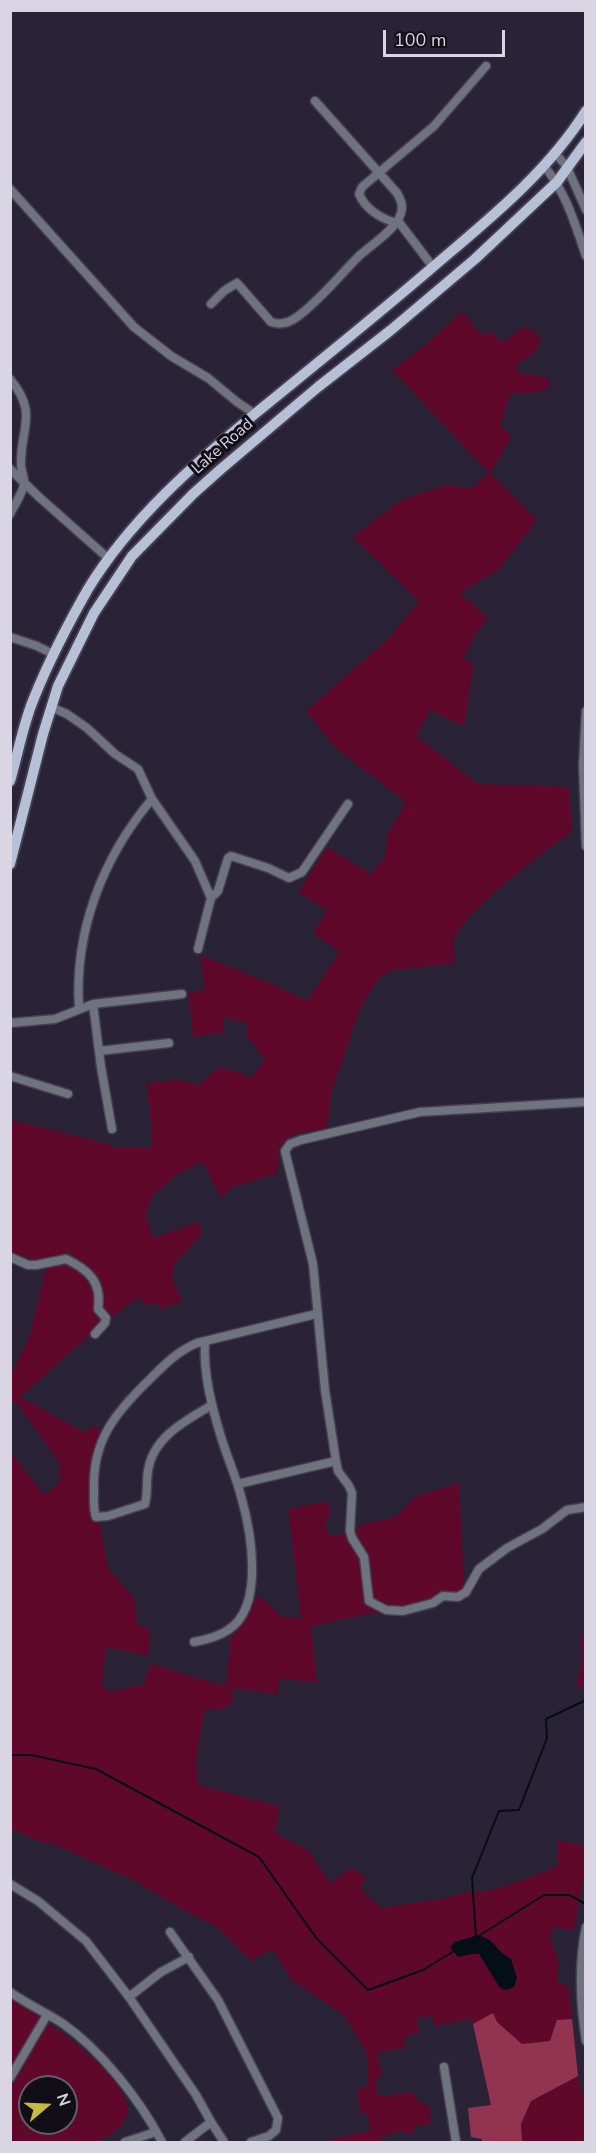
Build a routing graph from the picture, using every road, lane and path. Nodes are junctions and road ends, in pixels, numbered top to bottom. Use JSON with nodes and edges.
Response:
{"nodes":[{"id":1,"x":486,"y":66,"type":"dead end"},
{"id":2,"x":315,"y":101,"type":"dead end"},
{"id":3,"x":585,"y":111,"type":"edge"},
{"id":4,"x":585,"y":142,"type":"edge"},
{"id":5,"x":555,"y":153,"type":"junction"},
{"id":6,"x":544,"y":166,"type":"junction"},
{"id":7,"x":567,"y":167,"type":"junction"},
{"id":8,"x":378,"y":172,"type":"junction"},
{"id":9,"x":557,"y":182,"type":"junction"},
{"id":10,"x":10,"y":189,"type":"edge"},
{"id":11,"x":585,"y":210,"type":"edge"},
{"id":12,"x":397,"y":222,"type":"junction"},
{"id":13,"x":585,"y":256,"type":"edge"},
{"id":14,"x":433,"y":267,"type":"junction"},
{"id":15,"x":211,"y":304,"type":"dead end"},
{"id":16,"x":10,"y":379,"type":"edge"},
{"id":17,"x":255,"y":414,"type":"junction"},
{"id":18,"x":10,"y":469,"type":"edge"},
{"id":19,"x":24,"y":484,"type":"junction"},
{"id":20,"x":10,"y":514,"type":"edge"},
{"id":21,"x":109,"y":559,"type":"junction"},
{"id":22,"x":10,"y":637,"type":"edge"},
{"id":23,"x":53,"y":654,"type":"junction"},
{"id":24,"x":51,"y":707,"type":"junction"},
{"id":25,"x":585,"y":711,"type":"edge"},
{"id":26,"x":584,"y":766,"type":"edge"},
{"id":27,"x":10,"y":781,"type":"edge"},
{"id":28,"x":152,"y":799,"type":"junction"},
{"id":29,"x":348,"y":804,"type":"dead end"},
{"id":30,"x":585,"y":841,"type":"edge"},
{"id":31,"x":585,"y":846,"type":"edge"},
{"id":32,"x":10,"y":864,"type":"edge"},
{"id":33,"x":211,"y":898,"type":"junction"},
{"id":34,"x":198,"y":950,"type":"dead end"},
{"id":35,"x":182,"y":994,"type":"dead end"},
{"id":36,"x":93,"y":1004,"type":"junction"},
{"id":37,"x":79,"y":1008,"type":"junction"},
{"id":38,"x":10,"y":1023,"type":"edge"},
{"id":39,"x":169,"y":1043,"type":"dead end"},
{"id":40,"x":99,"y":1051,"type":"junction"},
{"id":41,"x":10,"y":1076,"type":"edge"},
{"id":42,"x":68,"y":1094,"type":"dead end"},
{"id":43,"x":585,"y":1102,"type":"edge"},
{"id":44,"x":112,"y":1129,"type":"dead end"},
{"id":45,"x":10,"y":1257,"type":"edge"},
{"id":46,"x":316,"y":1314,"type":"junction"},
{"id":47,"x":95,"y":1334,"type":"dead end"},
{"id":48,"x":205,"y":1341,"type":"junction"},
{"id":49,"x":212,"y":1405,"type":"junction"},
{"id":50,"x":336,"y":1461,"type":"junction"},
{"id":51,"x":238,"y":1484,"type":"junction"},
{"id":52,"x":585,"y":1507,"type":"edge"},
{"id":53,"x":194,"y":1642,"type":"dead end"},
{"id":54,"x":11,"y":1885,"type":"edge"},
{"id":55,"x":585,"y":1927,"type":"edge"},
{"id":56,"x":170,"y":1932,"type":"dead end"},
{"id":57,"x":189,"y":1957,"type":"junction"},
{"id":58,"x":10,"y":1992,"type":"edge"},
{"id":59,"x":129,"y":1997,"type":"junction"},
{"id":60,"x":47,"y":2015,"type":"junction"},
{"id":61,"x":585,"y":2041,"type":"edge"},
{"id":62,"x":444,"y":2067,"type":"dead end"},
{"id":63,"x":10,"y":2078,"type":"edge"},
{"id":64,"x":211,"y":2122,"type":"junction"},
{"id":65,"x":156,"y":2132,"type":"junction"},
{"id":66,"x":125,"y":2142,"type":"edge"},
{"id":67,"x":162,"y":2142,"type":"edge"},
{"id":68,"x":185,"y":2142,"type":"edge"},
{"id":69,"x":224,"y":2142,"type":"edge"},
{"id":70,"x":251,"y":2142,"type":"edge"},
{"id":71,"x":456,"y":2142,"type":"edge"}],
"edges":[{"from":1,"to":8,"type":"street"},
{"from":2,"to":8,"type":"street"},
{"from":3,"to":5,"type":"main road","name":"Lake Road"},
{"from":4,"to":7,"type":"main road","name":"Lake Road"},
{"from":5,"to":6,"type":"main road","name":"Lake Road"},
{"from":5,"to":7,"type":"street"},
{"from":6,"to":9,"type":"street"},
{"from":6,"to":14,"type":"main road","name":"Lake Road"},
{"from":7,"to":9,"type":"main road","name":"Lake Road"},
{"from":7,"to":11,"type":"street"},
{"from":8,"to":12,"type":"street"},
{"from":8,"to":12,"type":"street"},
{"from":9,"to":13,"type":"street"},
{"from":9,"to":24,"type":"main road","name":"Lake Road"},
{"from":10,"to":17,"type":"street"},
{"from":12,"to":14,"type":"street"},
{"from":12,"to":15,"type":"street"},
{"from":14,"to":17,"type":"main road","name":"Lake Road"},
{"from":16,"to":19,"type":"street"},
{"from":17,"to":21,"type":"main road","name":"Lake Road"},
{"from":18,"to":19,"type":"street"},
{"from":19,"to":20,"type":"street"},
{"from":19,"to":21,"type":"street"},
{"from":21,"to":23,"type":"main road","name":"Lake Road"},
{"from":22,"to":23,"type":"street"},
{"from":23,"to":27,"type":"main road","name":"Lake Road"},
{"from":24,"to":28,"type":"street"},
{"from":24,"to":32,"type":"main road","name":"Lake Road"},
{"from":25,"to":26,"type":"street"},
{"from":26,"to":30,"type":"street"},
{"from":28,"to":33,"type":"street"},
{"from":28,"to":37,"type":"street"},
{"from":29,"to":33,"type":"street"},
{"from":30,"to":31,"type":"street"},
{"from":33,"to":34,"type":"street"},
{"from":35,"to":36,"type":"street"},
{"from":36,"to":37,"type":"street"},
{"from":36,"to":40,"type":"street"},
{"from":37,"to":38,"type":"street"},
{"from":39,"to":40,"type":"street"},
{"from":40,"to":44,"type":"street"},
{"from":41,"to":42,"type":"street"},
{"from":43,"to":46,"type":"street"},
{"from":45,"to":47,"type":"street"},
{"from":46,"to":48,"type":"street"},
{"from":46,"to":50,"type":"street"},
{"from":48,"to":49,"type":"street"},
{"from":48,"to":49,"type":"street"},
{"from":49,"to":51,"type":"street"},
{"from":50,"to":51,"type":"street"},
{"from":50,"to":52,"type":"street"},
{"from":51,"to":53,"type":"street"},
{"from":54,"to":59,"type":"street"},
{"from":55,"to":61,"type":"street"},
{"from":56,"to":57,"type":"street"},
{"from":57,"to":59,"type":"street"},
{"from":57,"to":70,"type":"street"},
{"from":58,"to":60,"type":"street"},
{"from":59,"to":64,"type":"street"},
{"from":60,"to":63,"type":"street"},
{"from":60,"to":65,"type":"street"},
{"from":62,"to":71,"type":"street"},
{"from":64,"to":68,"type":"street"},
{"from":64,"to":69,"type":"street"},
{"from":65,"to":66,"type":"street"},
{"from":65,"to":67,"type":"street"}]}
